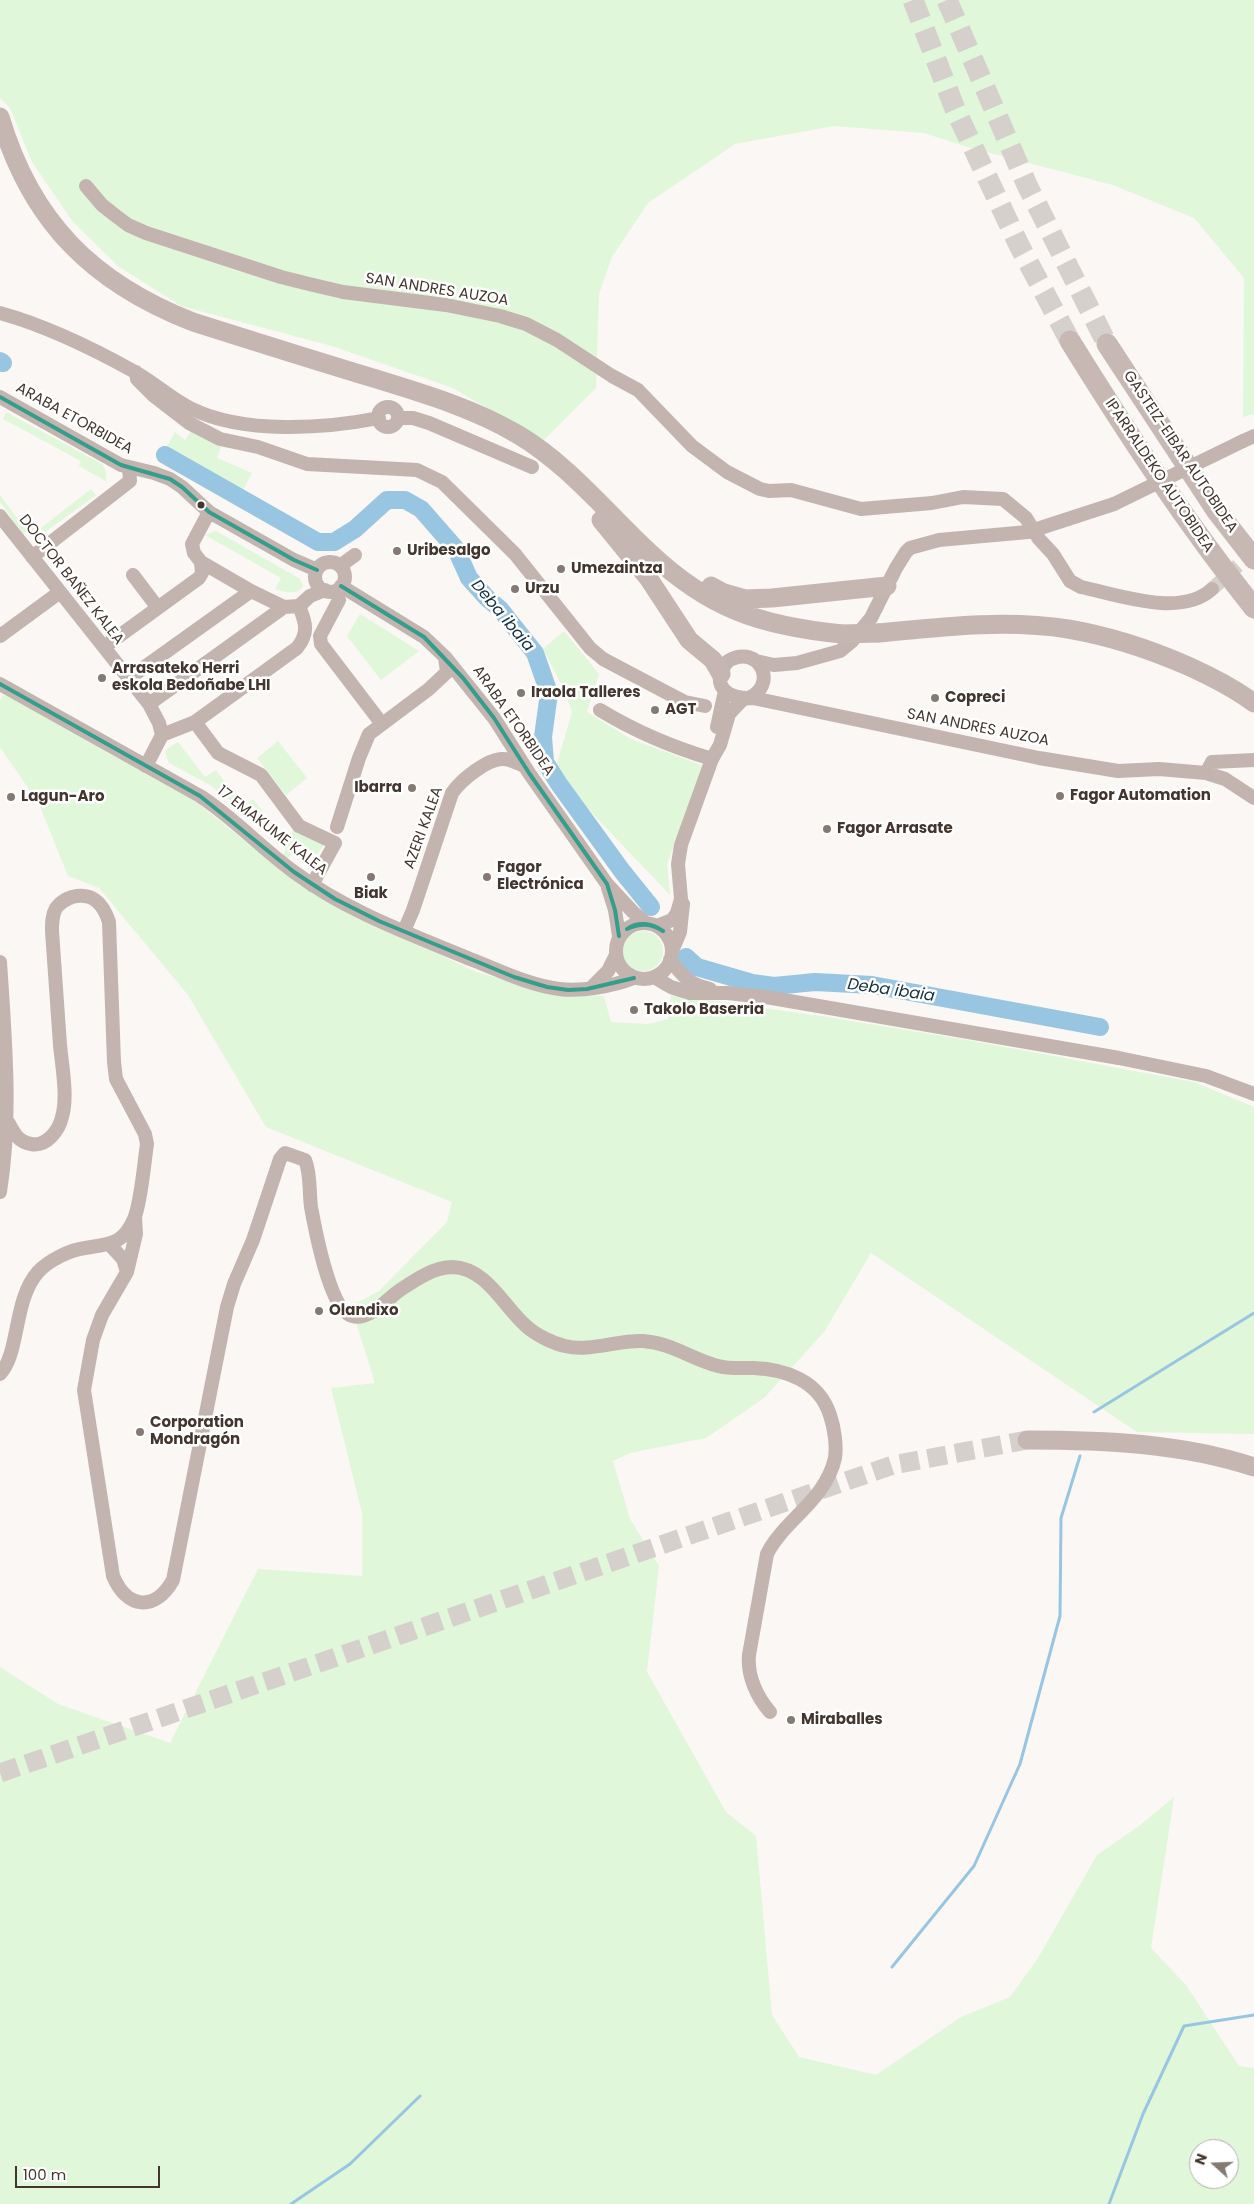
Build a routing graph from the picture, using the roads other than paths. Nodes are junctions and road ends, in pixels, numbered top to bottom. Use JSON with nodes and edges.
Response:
{"nodes":[{"id":1,"x":0,"y":117,"type":"edge"},
{"id":2,"x":86,"y":186,"type":"dead end"},
{"id":3,"x":0,"y":313,"type":"edge"},
{"id":4,"x":1070,"y":341,"type":"tunnel mouth"},
{"id":5,"x":1107,"y":344,"type":"tunnel mouth"},
{"id":6,"x":136,"y":372,"type":"junction"},
{"id":7,"x":0,"y":397,"type":"edge"},
{"id":8,"x":1248,"y":439,"type":"edge"},
{"id":9,"x":538,"y":448,"type":"junction"},
{"id":10,"x":532,"y":467,"type":"dead end"},
{"id":11,"x":129,"y":468,"type":"junction"},
{"id":12,"x":591,"y":494,"type":"junction"},
{"id":13,"x":210,"y":512,"type":"junction"},
{"id":14,"x":0,"y":516,"type":"edge"},
{"id":15,"x":1035,"y":530,"type":"junction"},
{"id":16,"x":355,"y":555,"type":"dead end"},
{"id":17,"x":32,"y":557,"type":"junction"},
{"id":18,"x":1254,"y":559,"type":"edge"},
{"id":19,"x":201,"y":562,"type":"junction"},
{"id":20,"x":340,"y":566,"type":"junction"},
{"id":21,"x":317,"y":570,"type":"junction"},
{"id":22,"x":133,"y":575,"type":"dead end"},
{"id":23,"x":887,"y":586,"type":"junction"},
{"id":24,"x":1212,"y":589,"type":"tunnel mouth"},
{"id":25,"x":325,"y":590,"type":"junction"},
{"id":26,"x":252,"y":591,"type":"junction"},
{"id":27,"x":60,"y":592,"type":"junction"},
{"id":28,"x":340,"y":593,"type":"junction"},
{"id":29,"x":299,"y":606,"type":"junction"},
{"id":30,"x":284,"y":607,"type":"junction"},
{"id":31,"x":158,"y":608,"type":"junction"},
{"id":32,"x":1254,"y":608,"type":"edge"},
{"id":33,"x":0,"y":636,"type":"edge"},
{"id":34,"x":104,"y":647,"type":"junction"},
{"id":35,"x":445,"y":657,"type":"junction"},
{"id":36,"x":756,"y":661,"type":"junction"},
{"id":37,"x":797,"y":662,"type":"junction"},
{"id":38,"x":128,"y":679,"type":"junction"},
{"id":39,"x":0,"y":684,"type":"edge"},
{"id":40,"x":723,"y":684,"type":"junction"},
{"id":41,"x":761,"y":688,"type":"junction"},
{"id":42,"x":744,"y":699,"type":"junction"},
{"id":43,"x":1254,"y":703,"type":"edge"},
{"id":44,"x":149,"y":704,"type":"junction"},
{"id":45,"x":705,"y":706,"type":"junction"},
{"id":46,"x":600,"y":710,"type":"dead end"},
{"id":47,"x":718,"y":721,"type":"junction"},
{"id":48,"x":195,"y":722,"type":"junction"},
{"id":49,"x":382,"y":724,"type":"junction"},
{"id":50,"x":504,"y":734,"type":"junction"},
{"id":51,"x":162,"y":735,"type":"junction"},
{"id":52,"x":712,"y":759,"type":"junction"},
{"id":53,"x":1254,"y":760,"type":"edge"},
{"id":54,"x":494,"y":761,"type":"junction"},
{"id":55,"x":146,"y":766,"type":"junction"},
{"id":56,"x":524,"y":766,"type":"junction"},
{"id":57,"x":1206,"y":773,"type":"junction"},
{"id":58,"x":1254,"y":798,"type":"edge"},
{"id":59,"x":337,"y":827,"type":"dead end"},
{"id":60,"x":607,"y":884,"type":"junction"},
{"id":61,"x":312,"y":885,"type":"junction"},
{"id":62,"x":681,"y":898,"type":"junction"},
{"id":63,"x":652,"y":924,"type":"junction"},
{"id":64,"x":405,"y":928,"type":"junction"},
{"id":65,"x":619,"y":936,"type":"junction"},
{"id":66,"x":616,"y":955,"type":"junction"},
{"id":67,"x":671,"y":956,"type":"junction"},
{"id":68,"x":0,"y":962,"type":"edge"},
{"id":69,"x":654,"y":977,"type":"junction"},
{"id":70,"x":634,"y":978,"type":"junction"},
{"id":71,"x":592,"y":987,"type":"junction"},
{"id":72,"x":728,"y":994,"type":"junction"},
{"id":73,"x":1254,"y":1094,"type":"edge"},
{"id":74,"x":8,"y":1122,"type":"junction"},
{"id":75,"x":22,"y":1142,"type":"junction"},
{"id":76,"x":5,"y":1160,"type":"junction"},
{"id":77,"x":0,"y":1192,"type":"edge"},
{"id":78,"x":135,"y":1217,"type":"junction"},
{"id":79,"x":110,"y":1245,"type":"junction"},
{"id":80,"x":127,"y":1272,"type":"junction"},
{"id":81,"x":0,"y":1374,"type":"edge"},
{"id":82,"x":1027,"y":1440,"type":"tunnel mouth"},
{"id":83,"x":1254,"y":1467,"type":"edge"},
{"id":84,"x":770,"y":1712,"type":"dead end"}],
"edges":[{"from":1,"to":9,"type":"main road"},
{"from":2,"to":15,"type":"street","name":"SAN ANDRES AUZOA"},
{"from":3,"to":6,"type":"street"},
{"from":4,"to":32,"type":"highway","name":"IPARRALDEKO AUTOBIDEA"},
{"from":5,"to":18,"type":"highway","name":"GASTEIZ-EIBAR AUTOBIDEA"},
{"from":6,"to":10,"type":"street"},
{"from":6,"to":45,"type":"street"},
{"from":7,"to":11,"type":"street","name":"ARABA ETORBIDEA"},
{"from":8,"to":15,"type":"street","bridge":true},
{"from":9,"to":12,"type":"main road"},
{"from":9,"to":40,"type":"main road"},
{"from":11,"to":13,"type":"street","name":"ARABA ETORBIDEA"},
{"from":11,"to":17,"type":"street"},
{"from":12,"to":23,"type":"main road"},
{"from":12,"to":43,"type":"main road","bridge":true},
{"from":13,"to":19,"type":"street"},
{"from":13,"to":21,"type":"street","name":"ARABA ETORBIDEA"},
{"from":14,"to":17,"type":"street","name":"DOCTOR BAÑEZ KALEA"},
{"from":15,"to":23,"type":"street"},
{"from":15,"to":24,"type":"street","name":"SAN ANDRES AUZOA"},
{"from":16,"to":20,"type":"street"},
{"from":17,"to":27,"type":"street","name":"DOCTOR BAÑEZ KALEA"},
{"from":19,"to":26,"type":"street"},
{"from":19,"to":31,"type":"street"},
{"from":20,"to":21,"type":"street"},
{"from":20,"to":28,"type":"street"},
{"from":21,"to":25,"type":"street"},
{"from":22,"to":31,"type":"street"},
{"from":23,"to":37,"type":"street"},
{"from":25,"to":28,"type":"street"},
{"from":25,"to":29,"type":"street"},
{"from":26,"to":30,"type":"street"},
{"from":26,"to":38,"type":"street"},
{"from":27,"to":33,"type":"street"},
{"from":27,"to":34,"type":"street","name":"DOCTOR BAÑEZ KALEA"},
{"from":28,"to":35,"type":"street","name":"ARABA ETORBIDEA"},
{"from":28,"to":49,"type":"street"},
{"from":29,"to":30,"type":"street"},
{"from":29,"to":48,"type":"street"},
{"from":30,"to":44,"type":"street"},
{"from":31,"to":34,"type":"street"},
{"from":34,"to":38,"type":"street","name":"DOCTOR BAÑEZ KALEA"},
{"from":35,"to":49,"type":"street"},
{"from":35,"to":50,"type":"street","name":"ARABA ETORBIDEA"},
{"from":36,"to":37,"type":"street"},
{"from":36,"to":40,"type":"street"},
{"from":36,"to":41,"type":"street"},
{"from":37,"to":41,"type":"street"},
{"from":38,"to":44,"type":"street","name":"DOCTOR BAÑEZ KALEA"},
{"from":39,"to":55,"type":"street","name":"17 EMAKUME KALEA"},
{"from":40,"to":42,"type":"street","name":"SAN ANDRES AUZOA"},
{"from":40,"to":45,"type":"street"},
{"from":40,"to":47,"type":"street"},
{"from":41,"to":42,"type":"street"},
{"from":42,"to":52,"type":"street"},
{"from":42,"to":57,"type":"street","name":"SAN ANDRES AUZOA"},
{"from":44,"to":51,"type":"street","name":"DOCTOR BAÑEZ KALEA"},
{"from":45,"to":47,"type":"street"},
{"from":46,"to":52,"type":"street"},
{"from":47,"to":52,"type":"street"},
{"from":48,"to":51,"type":"street"},
{"from":48,"to":61,"type":"street"},
{"from":49,"to":59,"type":"street"},
{"from":50,"to":54,"type":"street"},
{"from":50,"to":56,"type":"street","name":"ARABA ETORBIDEA"},
{"from":51,"to":55,"type":"street"},
{"from":52,"to":62,"type":"street"},
{"from":53,"to":57,"type":"street"},
{"from":54,"to":56,"type":"street"},
{"from":54,"to":64,"type":"street","name":"AZERI KALEA"},
{"from":55,"to":61,"type":"street","name":"17 EMAKUME KALEA"},
{"from":56,"to":60,"type":"street","name":"ARABA ETORBIDEA"},
{"from":57,"to":58,"type":"street","name":"SAN ANDRES AUZOA"},
{"from":60,"to":63,"type":"street","name":"ARABA ETORBIDEA"},
{"from":60,"to":65,"type":"street","name":"ARABA ETORBIDEA"},
{"from":61,"to":64,"type":"street","name":"17 EMAKUME KALEA"},
{"from":62,"to":63,"type":"street"},
{"from":62,"to":67,"type":"street"},
{"from":63,"to":65,"type":"street"},
{"from":63,"to":67,"type":"street"},
{"from":64,"to":71,"type":"street","name":"17 EMAKUME KALEA"},
{"from":65,"to":66,"type":"street"},
{"from":66,"to":70,"type":"street"},
{"from":66,"to":71,"type":"street"},
{"from":67,"to":69,"type":"street"},
{"from":67,"to":72,"type":"street"},
{"from":68,"to":74,"type":"street"},
{"from":69,"to":70,"type":"street"},
{"from":69,"to":72,"type":"street"},
{"from":70,"to":71,"type":"street","name":"17 EMAKUME KALEA"},
{"from":72,"to":73,"type":"street"},
{"from":74,"to":75,"type":"street"},
{"from":74,"to":76,"type":"street"},
{"from":75,"to":76,"type":"street"},
{"from":75,"to":78,"type":"street"},
{"from":76,"to":77,"type":"street"},
{"from":78,"to":79,"type":"street"},
{"from":78,"to":80,"type":"street"},
{"from":79,"to":80,"type":"street"},
{"from":79,"to":81,"type":"street"},
{"from":80,"to":84,"type":"street"},
{"from":82,"to":83,"type":"main road"}]}
